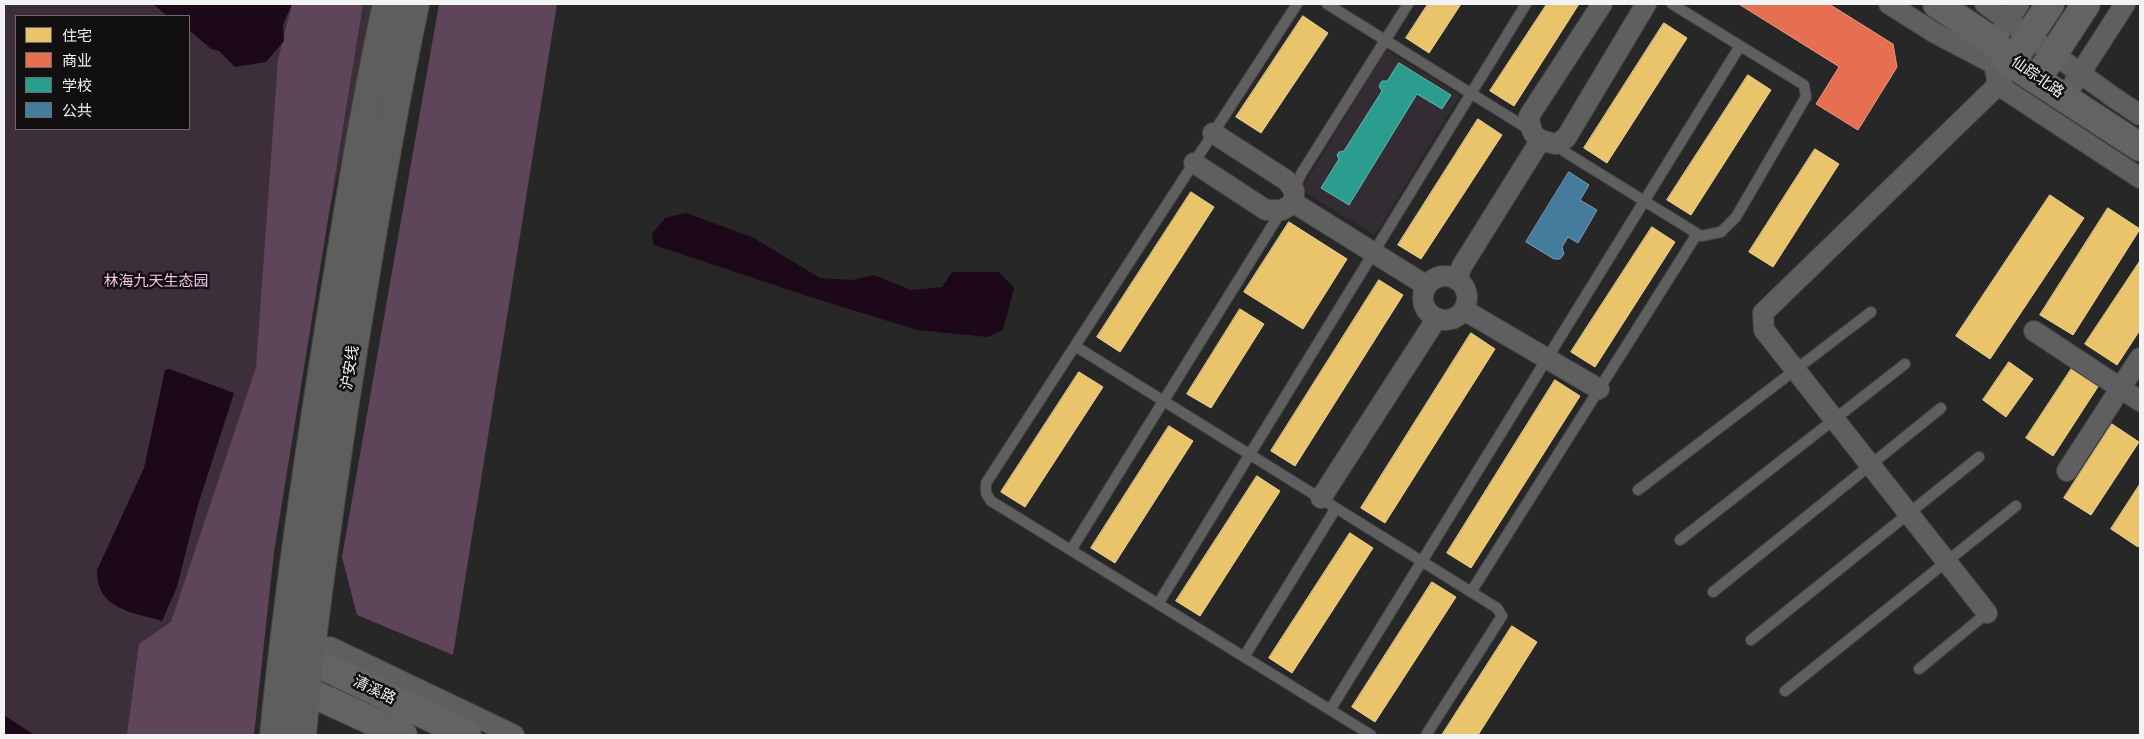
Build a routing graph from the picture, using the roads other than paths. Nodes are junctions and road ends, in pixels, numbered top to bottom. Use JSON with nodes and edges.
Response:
{"nodes":[{"id":1,"x":387,"y":4,"type":"edge"},
{"id":2,"x":415,"y":4,"type":"edge"},
{"id":3,"x":1298,"y":4,"type":"edge"},
{"id":4,"x":1327,"y":4,"type":"edge"},
{"id":5,"x":1408,"y":4,"type":"edge"},
{"id":6,"x":1526,"y":4,"type":"edge"},
{"id":7,"x":1602,"y":4,"type":"edge"},
{"id":8,"x":1646,"y":4,"type":"edge"},
{"id":9,"x":1672,"y":4,"type":"edge"},
{"id":10,"x":1889,"y":4,"type":"edge"},
{"id":11,"x":1937,"y":4,"type":"edge"},
{"id":12,"x":1985,"y":4,"type":"edge"},
{"id":13,"x":2019,"y":4,"type":"edge"},
{"id":14,"x":2050,"y":4,"type":"edge"},
{"id":15,"x":2086,"y":4,"type":"edge"},
{"id":16,"x":2125,"y":4,"type":"edge"},
{"id":17,"x":2003,"y":39,"type":"junction"},
{"id":18,"x":1385,"y":40,"type":"junction"},
{"id":19,"x":1740,"y":46,"type":"junction"},
{"id":20,"x":2054,"y":54,"type":"junction"},
{"id":21,"x":2080,"y":73,"type":"junction"},
{"id":22,"x":2005,"y":74,"type":"junction"},
{"id":23,"x":2037,"y":79,"type":"junction"},
{"id":24,"x":1471,"y":93,"type":"junction"},
{"id":25,"x":2064,"y":98,"type":"junction"},
{"id":26,"x":2140,"y":115,"type":"edge"},
{"id":27,"x":1213,"y":133,"type":"junction"},
{"id":28,"x":1542,"y":138,"type":"junction"},
{"id":29,"x":2140,"y":147,"type":"edge"},
{"id":30,"x":1194,"y":163,"type":"junction"},
{"id":31,"x":2140,"y":178,"type":"edge"},
{"id":32,"x":1290,"y":201,"type":"junction"},
{"id":33,"x":1645,"y":201,"type":"junction"},
{"id":34,"x":1698,"y":234,"type":"junction"},
{"id":35,"x":1374,"y":253,"type":"junction"},
{"id":36,"x":1458,"y":280,"type":"junction"},
{"id":37,"x":1427,"y":286,"type":"junction"},
{"id":38,"x":1464,"y":310,"type":"junction"},
{"id":39,"x":1871,"y":312,"type":"dead end"},
{"id":40,"x":1437,"y":318,"type":"junction"},
{"id":41,"x":2034,"y":331,"type":"dead end"},
{"id":42,"x":1075,"y":346,"type":"junction"},
{"id":43,"x":2140,"y":358,"type":"edge"},
{"id":44,"x":1547,"y":359,"type":"junction"},
{"id":45,"x":1905,"y":364,"type":"dead end"},
{"id":46,"x":1796,"y":370,"type":"junction"},
{"id":47,"x":2121,"y":388,"type":"junction"},
{"id":48,"x":1599,"y":389,"type":"junction"},
{"id":49,"x":1163,"y":401,"type":"junction"},
{"id":50,"x":2140,"y":401,"type":"edge"},
{"id":51,"x":1941,"y":408,"type":"dead end"},
{"id":52,"x":1835,"y":419,"type":"junction"},
{"id":53,"x":1250,"y":454,"type":"junction"},
{"id":54,"x":1979,"y":457,"type":"dead end"},
{"id":55,"x":1871,"y":465,"type":"junction"},
{"id":56,"x":2067,"y":471,"type":"dead end"},
{"id":57,"x":1638,"y":490,"type":"dead end"},
{"id":58,"x":1329,"y":503,"type":"junction"},
{"id":59,"x":2016,"y":506,"type":"dead end"},
{"id":60,"x":1909,"y":513,"type":"junction"},
{"id":61,"x":1680,"y":540,"type":"dead end"},
{"id":62,"x":1071,"y":550,"type":"junction"},
{"id":63,"x":1422,"y":561,"type":"junction"},
{"id":64,"x":1947,"y":561,"type":"junction"},
{"id":65,"x":1472,"y":592,"type":"junction"},
{"id":66,"x":1713,"y":592,"type":"dead end"},
{"id":67,"x":1158,"y":604,"type":"junction"},
{"id":68,"x":1987,"y":612,"type":"joint"},
{"id":69,"x":1751,"y":640,"type":"dead end"},
{"id":70,"x":282,"y":647,"type":"junction"},
{"id":71,"x":320,"y":653,"type":"junction"},
{"id":72,"x":1244,"y":657,"type":"junction"},
{"id":73,"x":1919,"y":669,"type":"dead end"},
{"id":74,"x":279,"y":679,"type":"junction"},
{"id":75,"x":306,"y":691,"type":"junction"},
{"id":76,"x":1785,"y":692,"type":"dead end"},
{"id":77,"x":1330,"y":710,"type":"junction"},
{"id":78,"x":274,"y":735,"type":"edge"},
{"id":79,"x":302,"y":735,"type":"edge"},
{"id":80,"x":403,"y":735,"type":"edge"},
{"id":81,"x":467,"y":735,"type":"edge"},
{"id":82,"x":514,"y":735,"type":"edge"},
{"id":83,"x":1371,"y":735,"type":"edge"},
{"id":84,"x":1426,"y":735,"type":"edge"}],
"edges":[{"from":1,"to":70,"type":"highway","name":"沪安线"},
{"from":2,"to":71,"type":"highway","name":"沪安线"},
{"from":3,"to":27,"type":"lane"},
{"from":4,"to":18,"type":"lane"},
{"from":5,"to":18,"type":"lane"},
{"from":6,"to":24,"type":"lane"},
{"from":7,"to":28,"type":"street"},
{"from":8,"to":28,"type":"street"},
{"from":9,"to":19,"type":"lane"},
{"from":10,"to":17,"type":"street"},
{"from":11,"to":17,"type":"main road","name":"仙踪北路"},
{"from":12,"to":17,"type":"street"},
{"from":13,"to":17,"type":"street"},
{"from":14,"to":17,"type":"main road"},
{"from":15,"to":20,"type":"main road"},
{"from":16,"to":21,"type":"street"},
{"from":17,"to":20,"type":"street"},
{"from":17,"to":22,"type":"main road","name":"仙踪北路"},
{"from":18,"to":24,"type":"lane"},
{"from":18,"to":32,"type":"lane"},
{"from":19,"to":33,"type":"lane"},
{"from":19,"to":34,"type":"lane"},
{"from":20,"to":21,"type":"street"},
{"from":20,"to":23,"type":"main road"},
{"from":21,"to":25,"type":"street"},
{"from":21,"to":26,"type":"street"},
{"from":22,"to":23,"type":"main road","name":"仙踪北路"},
{"from":22,"to":31,"type":"street"},
{"from":22,"to":46,"type":"street"},
{"from":23,"to":25,"type":"main road","name":"仙踪北路"},
{"from":24,"to":28,"type":"lane"},
{"from":24,"to":35,"type":"lane"},
{"from":25,"to":29,"type":"main road","name":"仙踪北路"},
{"from":27,"to":30,"type":"lane"},
{"from":27,"to":32,"type":"street"},
{"from":28,"to":33,"type":"lane"},
{"from":28,"to":36,"type":"street"},
{"from":30,"to":32,"type":"street"},
{"from":30,"to":42,"type":"lane"},
{"from":32,"to":35,"type":"street"},
{"from":32,"to":49,"type":"lane"},
{"from":33,"to":34,"type":"lane"},
{"from":33,"to":44,"type":"lane"},
{"from":34,"to":48,"type":"lane"},
{"from":35,"to":37,"type":"street"},
{"from":35,"to":53,"type":"lane"},
{"from":36,"to":37,"type":"street"},
{"from":36,"to":38,"type":"street"},
{"from":37,"to":40,"type":"street"},
{"from":38,"to":40,"type":"street"},
{"from":38,"to":44,"type":"street"},
{"from":39,"to":46,"type":"lane"},
{"from":40,"to":58,"type":"street"},
{"from":41,"to":47,"type":"street"},
{"from":42,"to":49,"type":"lane"},
{"from":42,"to":62,"type":"lane"},
{"from":43,"to":47,"type":"street"},
{"from":44,"to":48,"type":"street"},
{"from":44,"to":63,"type":"lane"},
{"from":45,"to":52,"type":"lane"},
{"from":46,"to":52,"type":"street"},
{"from":46,"to":57,"type":"lane"},
{"from":47,"to":50,"type":"street"},
{"from":47,"to":56,"type":"street"},
{"from":48,"to":65,"type":"lane"},
{"from":49,"to":53,"type":"lane"},
{"from":49,"to":62,"type":"lane"},
{"from":51,"to":55,"type":"lane"},
{"from":52,"to":55,"type":"street"},
{"from":52,"to":61,"type":"lane"},
{"from":53,"to":58,"type":"lane"},
{"from":53,"to":67,"type":"lane"},
{"from":54,"to":60,"type":"lane"},
{"from":55,"to":60,"type":"street"},
{"from":55,"to":66,"type":"lane"},
{"from":58,"to":63,"type":"lane"},
{"from":58,"to":72,"type":"lane"},
{"from":59,"to":64,"type":"lane"},
{"from":60,"to":64,"type":"street"},
{"from":60,"to":69,"type":"lane"},
{"from":62,"to":67,"type":"lane"},
{"from":63,"to":65,"type":"lane"},
{"from":63,"to":77,"type":"lane"},
{"from":64,"to":68,"type":"street"},
{"from":64,"to":76,"type":"lane"},
{"from":65,"to":84,"type":"lane"},
{"from":67,"to":72,"type":"lane"},
{"from":68,"to":73,"type":"lane"},
{"from":70,"to":71,"type":"main road","name":"清溪路"},
{"from":70,"to":74,"type":"highway","name":"沪安线"},
{"from":71,"to":75,"type":"highway","name":"沪安线"},
{"from":71,"to":81,"type":"main road","name":"清溪路"},
{"from":71,"to":82,"type":"street"},
{"from":72,"to":77,"type":"lane"},
{"from":74,"to":75,"type":"main road","name":"清溪路"},
{"from":74,"to":78,"type":"highway","name":"沪安线"},
{"from":75,"to":79,"type":"highway","name":"沪安线"},
{"from":75,"to":80,"type":"main road","name":"清溪路"},
{"from":77,"to":83,"type":"lane"}]}
